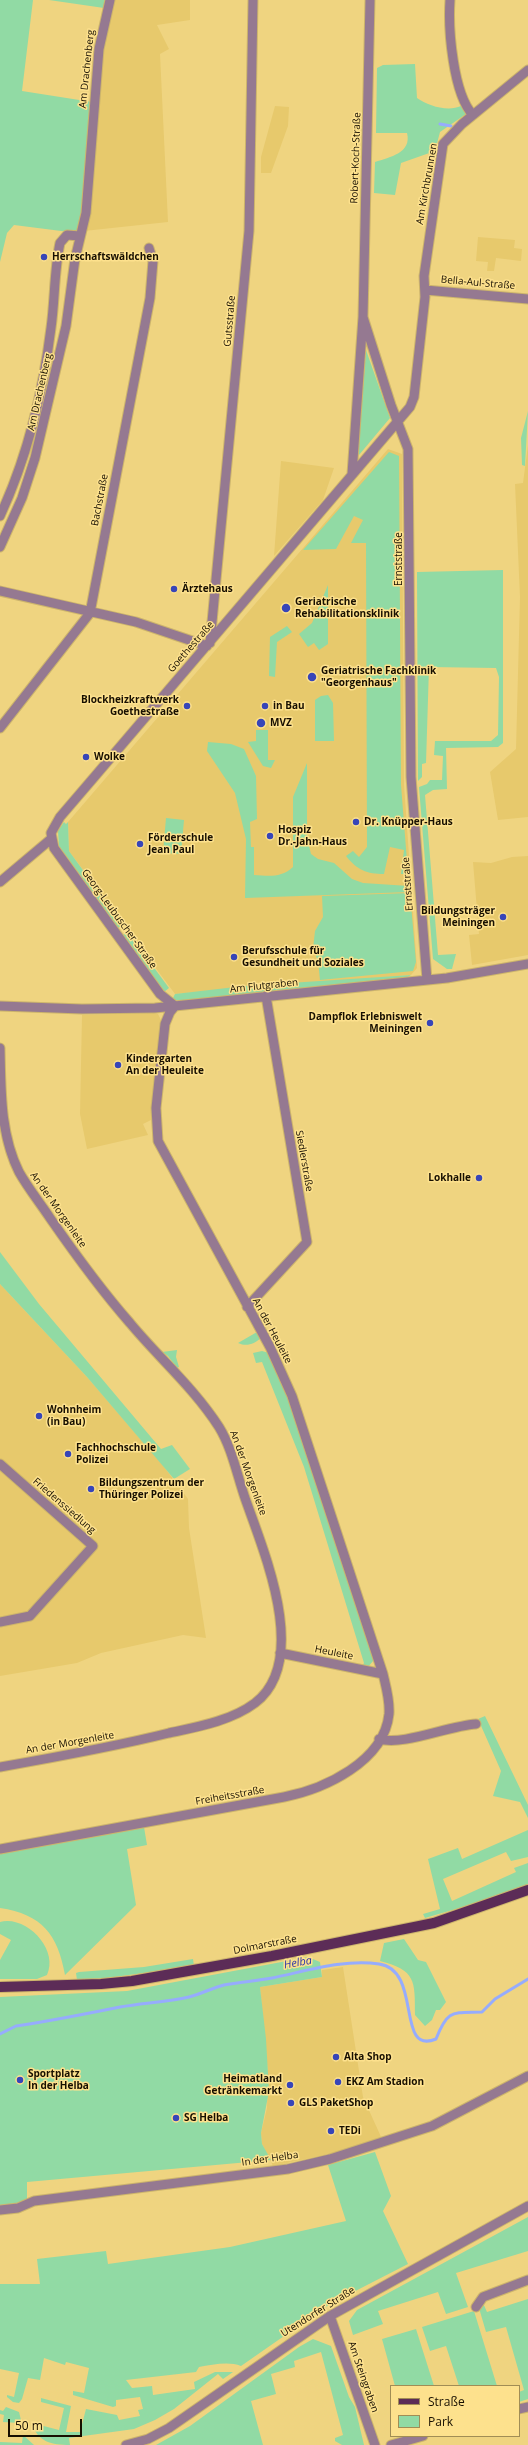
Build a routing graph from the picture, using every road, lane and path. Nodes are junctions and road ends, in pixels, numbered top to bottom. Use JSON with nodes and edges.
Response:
{"nodes":[{"id":1,"x":110,"y":0,"type":"edge"},
{"id":2,"x":253,"y":0,"type":"edge"},
{"id":3,"x":370,"y":0,"type":"edge"},
{"id":4,"x":450,"y":0,"type":"edge"},
{"id":5,"x":528,"y":70,"type":"edge"},
{"id":6,"x":473,"y":115,"type":"junction"},
{"id":7,"x":80,"y":236,"type":"junction"},
{"id":8,"x":149,"y":248,"type":"dead end"},
{"id":9,"x":425,"y":290,"type":"junction"},
{"id":10,"x":528,"y":299,"type":"edge"},
{"id":11,"x":363,"y":317,"type":"junction"},
{"id":12,"x":397,"y":420,"type":"junction"},
{"id":13,"x":352,"y":474,"type":"junction"},
{"id":14,"x":0,"y":516,"type":"edge"},
{"id":15,"x":0,"y":547,"type":"edge"},
{"id":16,"x":0,"y":590,"type":"edge"},
{"id":17,"x":90,"y":613,"type":"junction"},
{"id":18,"x":208,"y":644,"type":"junction"},
{"id":19,"x":0,"y":728,"type":"edge"},
{"id":20,"x":51,"y":839,"type":"junction"},
{"id":21,"x":0,"y":882,"type":"edge"},
{"id":22,"x":528,"y":964,"type":"edge"},
{"id":23,"x":428,"y":980,"type":"junction"},
{"id":24,"x":266,"y":996,"type":"junction"},
{"id":25,"x":0,"y":1006,"type":"edge"},
{"id":26,"x":175,"y":1006,"type":"junction"},
{"id":27,"x":0,"y":1048,"type":"edge"},
{"id":28,"x":247,"y":1307,"type":"junction"},
{"id":29,"x":0,"y":1464,"type":"edge"},
{"id":30,"x":0,"y":1622,"type":"edge"},
{"id":31,"x":280,"y":1653,"type":"junction"},
{"id":32,"x":383,"y":1674,"type":"junction"},
{"id":33,"x":476,"y":1724,"type":"dead end"},
{"id":34,"x":379,"y":1739,"type":"junction"},
{"id":35,"x":0,"y":1767,"type":"edge"},
{"id":36,"x":0,"y":1850,"type":"edge"},
{"id":37,"x":528,"y":1890,"type":"edge"},
{"id":38,"x":0,"y":1987,"type":"edge"},
{"id":39,"x":528,"y":2076,"type":"edge"},
{"id":40,"x":528,"y":2206,"type":"edge"},
{"id":41,"x":0,"y":2210,"type":"edge"},
{"id":42,"x":528,"y":2280,"type":"edge"},
{"id":43,"x":476,"y":2307,"type":"dead end"},
{"id":44,"x":330,"y":2316,"type":"junction"},
{"id":45,"x":419,"y":2437,"type":"edge"},
{"id":46,"x":126,"y":2445,"type":"edge"},
{"id":47,"x":375,"y":2445,"type":"edge"},
{"id":48,"x":391,"y":2445,"type":"edge"}],
"edges":[{"from":1,"to":7,"type":"street","name":"Am Drachenberg"},
{"from":2,"to":18,"type":"street","name":"Gutsstraße"},
{"from":3,"to":11,"type":"street","name":"Robert-Koch-Straße"},
{"from":4,"to":6,"type":"street"},
{"from":5,"to":6,"type":"street","name":"Am Kirchbrunnen"},
{"from":6,"to":9,"type":"street","name":"Am Kirchbrunnen"},
{"from":7,"to":14,"type":"street","name":"Am Drachenberg"},
{"from":7,"to":15,"type":"street","name":"Am Drachenberg"},
{"from":8,"to":17,"type":"street","name":"Bachstraße"},
{"from":9,"to":10,"type":"street","name":"Bella-Aul-Straße"},
{"from":9,"to":12,"type":"street"},
{"from":11,"to":12,"type":"street","name":"Robert-Koch-Straße"},
{"from":11,"to":13,"type":"street","name":"Robert-Koch-Straße"},
{"from":12,"to":13,"type":"street","name":"Goethestraße"},
{"from":12,"to":23,"type":"street","name":"Ernststraße"},
{"from":13,"to":18,"type":"street","name":"Goethestraße"},
{"from":16,"to":17,"type":"street"},
{"from":17,"to":18,"type":"street"},
{"from":17,"to":19,"type":"street","name":"Bachstraße"},
{"from":18,"to":20,"type":"street","name":"Goethestraße"},
{"from":20,"to":21,"type":"street"},
{"from":20,"to":26,"type":"street","name":"Georg-Leubuscher-Straße"},
{"from":22,"to":23,"type":"street","name":"Am Flutgraben"},
{"from":23,"to":24,"type":"street","name":"Am Flutgraben"},
{"from":24,"to":26,"type":"street","name":"Am Flutgraben"},
{"from":24,"to":28,"type":"street","name":"Siedlerstraße"},
{"from":25,"to":26,"type":"street","name":"Am Flutgraben"},
{"from":26,"to":28,"type":"street","name":"An der Heuleite"},
{"from":27,"to":31,"type":"street","name":"An der Morgenleite"},
{"from":28,"to":32,"type":"street","name":"An der Heuleite"},
{"from":29,"to":30,"type":"street","name":"Friedenssiedlung"},
{"from":31,"to":32,"type":"street","name":"Heuleite"},
{"from":31,"to":35,"type":"street","name":"An der Morgenleite"},
{"from":32,"to":34,"type":"street","name":"Freiheitsstraße"},
{"from":33,"to":34,"type":"street"},
{"from":34,"to":36,"type":"street","name":"Freiheitsstraße"},
{"from":37,"to":38,"type":"main road","name":"Dolmarstraße"},
{"from":39,"to":41,"type":"street","name":"In der Helba"},
{"from":40,"to":44,"type":"street","name":"Utendorfer Straße"},
{"from":42,"to":43,"type":"street"},
{"from":44,"to":46,"type":"street","name":"Utendorfer Straße"},
{"from":44,"to":47,"type":"street","name":"Am Steingraben"},
{"from":45,"to":48,"type":"street"}]}
